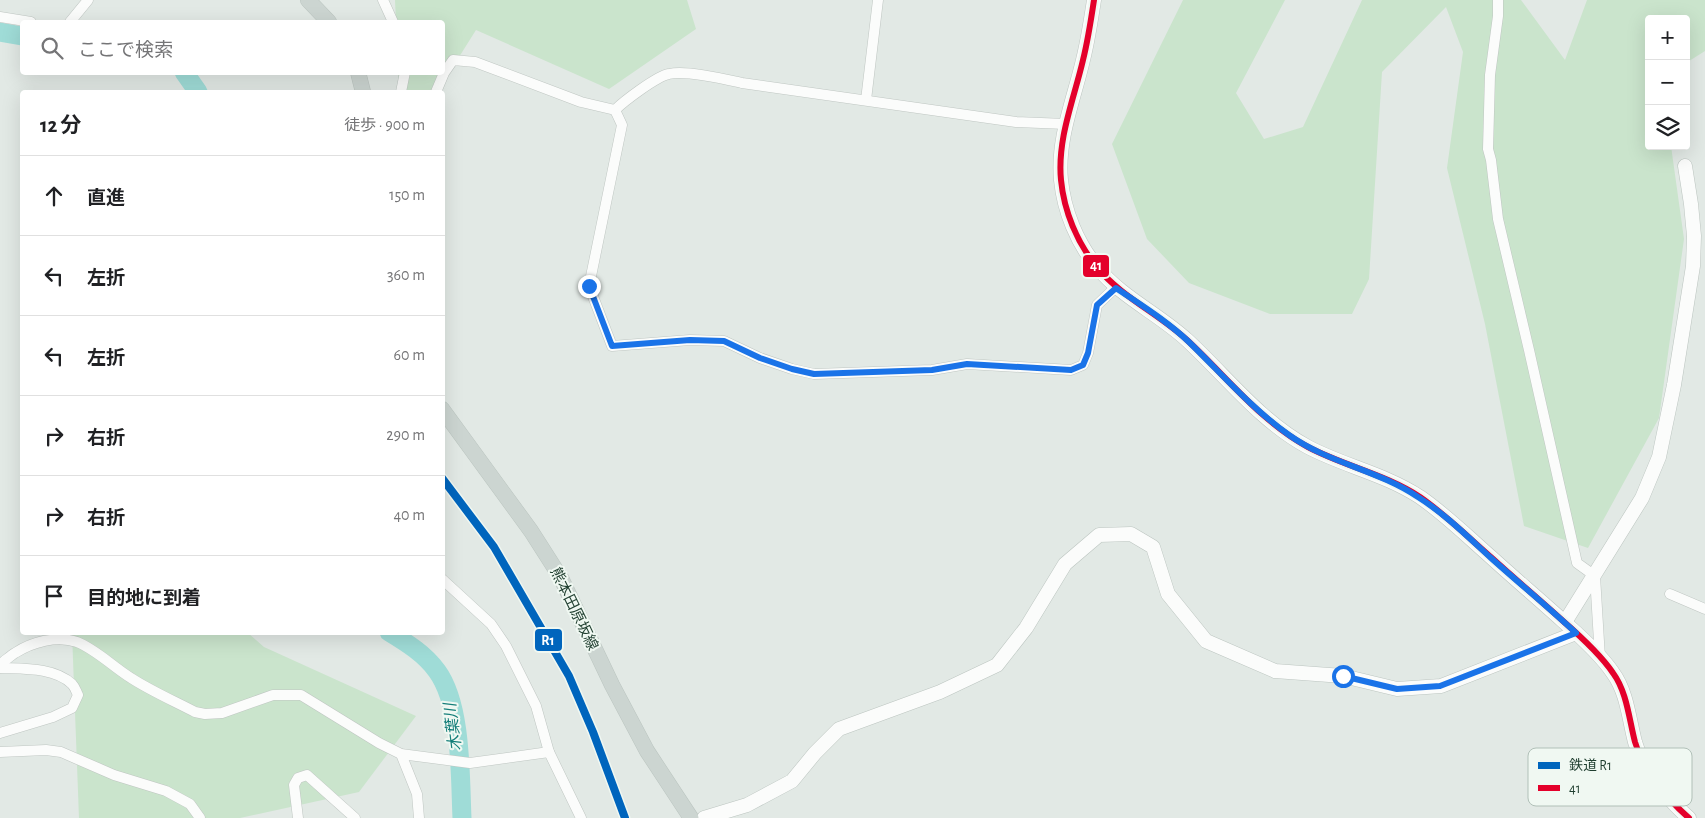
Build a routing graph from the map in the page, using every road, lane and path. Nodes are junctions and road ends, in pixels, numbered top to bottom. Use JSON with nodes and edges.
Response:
{"nodes":[{"id":1,"x":88,"y":0,"type":"edge"},
{"id":2,"x":308,"y":0,"type":"edge"},
{"id":3,"x":384,"y":0,"type":"edge"},
{"id":4,"x":878,"y":0,"type":"edge"},
{"id":5,"x":1094,"y":0,"type":"edge"},
{"id":6,"x":1498,"y":0,"type":"edge"},
{"id":7,"x":0,"y":17,"type":"edge"},
{"id":8,"x":20,"y":20,"type":"edge"},
{"id":9,"x":72,"y":20,"type":"edge"},
{"id":10,"x":327,"y":20,"type":"edge"},
{"id":11,"x":392,"y":20,"type":"edge"},
{"id":12,"x":445,"y":71,"type":"edge"},
{"id":13,"x":359,"y":75,"type":"edge"},
{"id":14,"x":404,"y":75,"type":"edge"},
{"id":15,"x":443,"y":75,"type":"edge"},
{"id":16,"x":362,"y":90,"type":"edge"},
{"id":17,"x":401,"y":90,"type":"edge"},
{"id":18,"x":437,"y":90,"type":"edge"},
{"id":19,"x":866,"y":100,"type":"junction"},
{"id":20,"x":615,"y":110,"type":"junction"},
{"id":21,"x":1066,"y":124,"type":"junction"},
{"id":22,"x":1686,"y":166,"type":"dead end"},
{"id":23,"x":1116,"y":288,"type":"junction"},
{"id":24,"x":445,"y":413,"type":"edge"},
{"id":25,"x":1595,"y":576,"type":"junction"},
{"id":26,"x":445,"y":583,"type":"edge"},
{"id":27,"x":1670,"y":594,"type":"dead end"},
{"id":28,"x":1705,"y":609,"type":"edge"},
{"id":29,"x":1565,"y":622,"type":"junction"},
{"id":30,"x":1576,"y":633,"type":"junction"},
{"id":31,"x":1600,"y":658,"type":"junction"},
{"id":32,"x":0,"y":664,"type":"edge"},
{"id":33,"x":0,"y":668,"type":"edge"},
{"id":34,"x":0,"y":733,"type":"edge"},
{"id":35,"x":1637,"y":748,"type":"edge"},
{"id":36,"x":0,"y":752,"type":"edge"},
{"id":37,"x":548,"y":752,"type":"junction"},
{"id":38,"x":401,"y":754,"type":"junction"},
{"id":39,"x":1676,"y":806,"type":"edge"},
{"id":40,"x":1684,"y":816,"type":"edge"},
{"id":41,"x":200,"y":818,"type":"edge"},
{"id":42,"x":298,"y":818,"type":"edge"},
{"id":43,"x":355,"y":818,"type":"edge"},
{"id":44,"x":419,"y":818,"type":"edge"},
{"id":45,"x":581,"y":818,"type":"edge"},
{"id":46,"x":691,"y":818,"type":"edge"},
{"id":47,"x":704,"y":818,"type":"edge"}],
"edges":[{"from":1,"to":9,"type":"street"},
{"from":2,"to":10,"type":"main road"},
{"from":3,"to":11,"type":"street"},
{"from":4,"to":19,"type":"street"},
{"from":5,"to":21,"type":"street"},
{"from":6,"to":25,"type":"street"},
{"from":7,"to":8,"type":"street"},
{"from":12,"to":20,"type":"street"},
{"from":13,"to":16,"type":"main road"},
{"from":14,"to":17,"type":"street"},
{"from":15,"to":18,"type":"street"},
{"from":19,"to":20,"type":"street"},
{"from":19,"to":21,"type":"street"},
{"from":20,"to":23,"type":"street"},
{"from":21,"to":23,"type":"street"},
{"from":22,"to":25,"type":"street"},
{"from":23,"to":29,"type":"street"},
{"from":24,"to":46,"type":"main road","name":"熊本田原坂線"},
{"from":25,"to":29,"type":"street"},
{"from":25,"to":31,"type":"street"},
{"from":26,"to":37,"type":"street"},
{"from":27,"to":28,"type":"street"},
{"from":29,"to":30,"type":"street"},
{"from":30,"to":31,"type":"street"},
{"from":30,"to":47,"type":"street"},
{"from":31,"to":35,"type":"street"},
{"from":32,"to":38,"type":"street"},
{"from":33,"to":34,"type":"street"},
{"from":36,"to":41,"type":"street"},
{"from":37,"to":38,"type":"street"},
{"from":37,"to":45,"type":"street"},
{"from":38,"to":44,"type":"street"},
{"from":39,"to":40,"type":"street"},
{"from":42,"to":43,"type":"street"}]}
